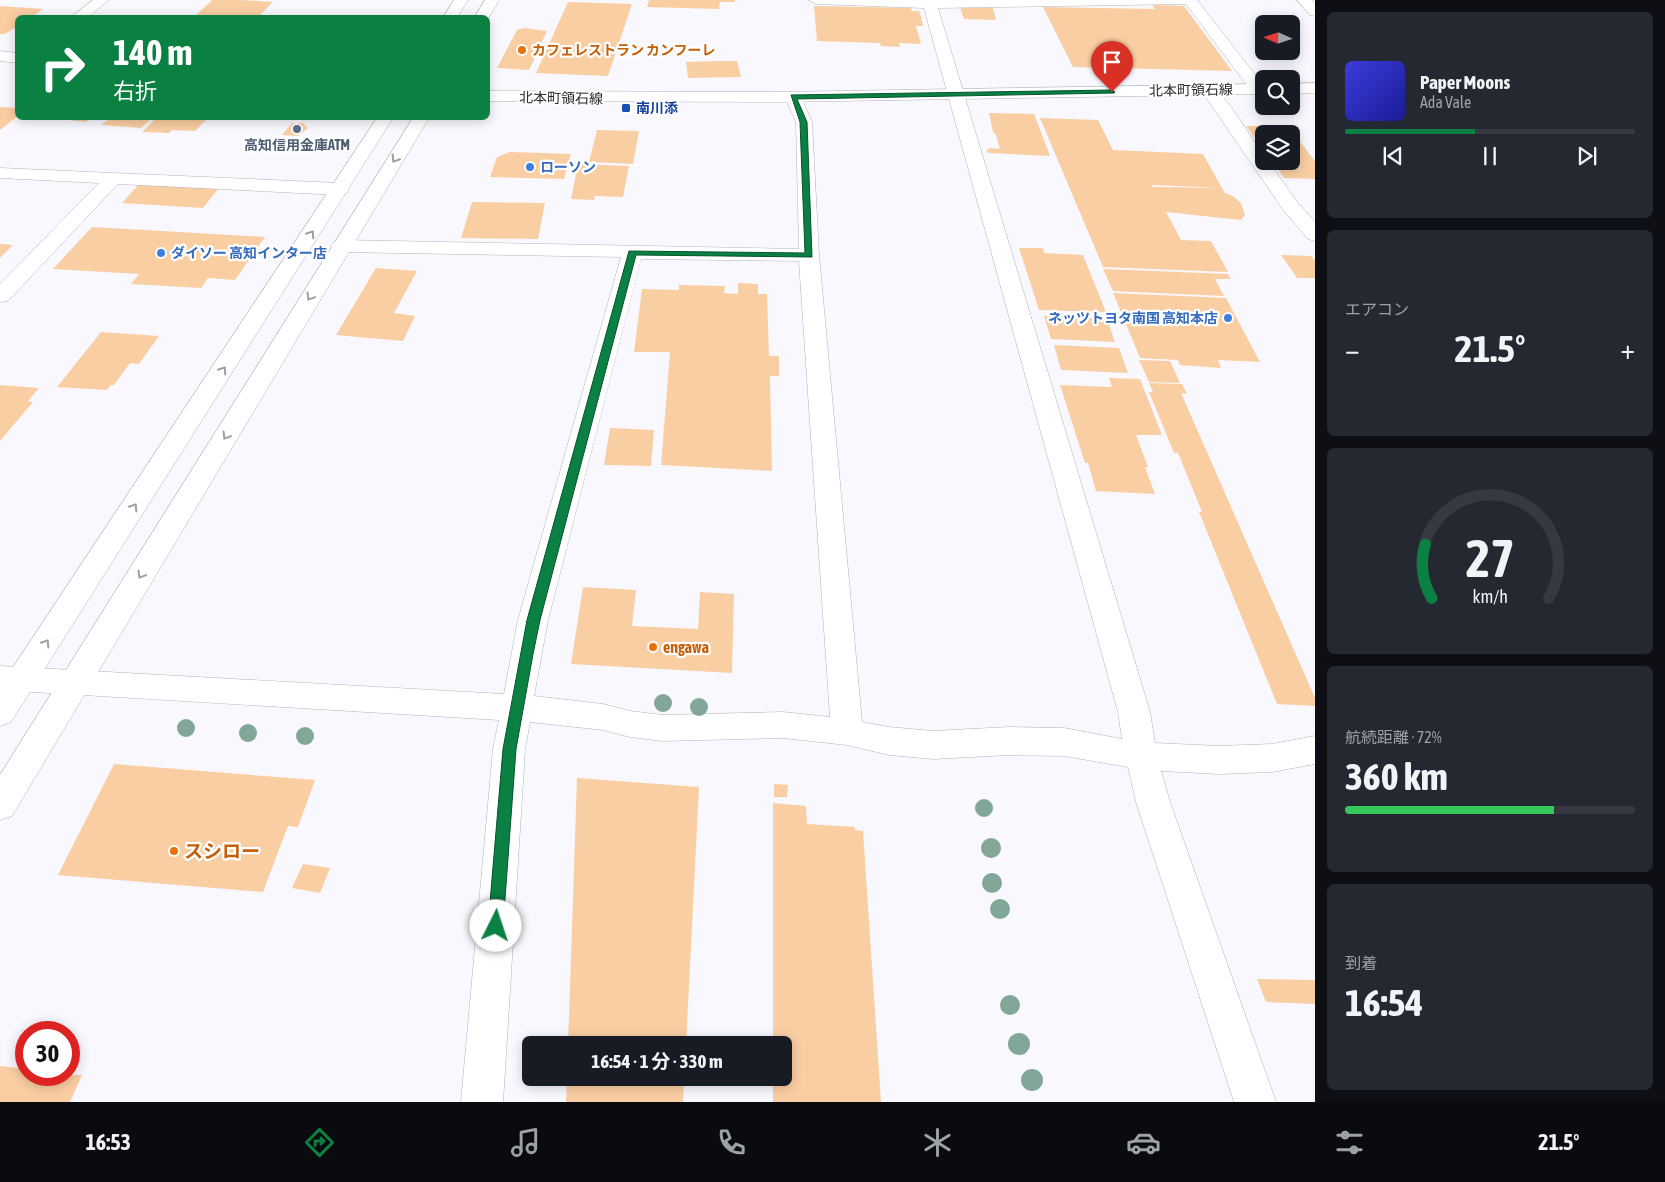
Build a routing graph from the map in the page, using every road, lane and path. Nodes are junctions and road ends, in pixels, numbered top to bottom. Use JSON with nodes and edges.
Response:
{"nodes":[{"id":1,"x":102,"y":0,"type":"edge"},
{"id":2,"x":461,"y":0,"type":"edge"},
{"id":3,"x":492,"y":0,"type":"edge"},
{"id":4,"x":816,"y":0,"type":"edge"},
{"id":5,"x":1190,"y":0,"type":"edge"},
{"id":6,"x":1304,"y":0,"type":"edge"},
{"id":7,"x":1061,"y":1,"type":"edge"},
{"id":8,"x":929,"y":2,"type":"edge"},
{"id":9,"x":1315,"y":12,"type":"edge"},
{"id":10,"x":81,"y":15,"type":"edge"},
{"id":11,"x":452,"y":15,"type":"edge"},
{"id":12,"x":483,"y":15,"type":"edge"},
{"id":13,"x":0,"y":56,"type":"edge"},
{"id":14,"x":15,"y":58,"type":"edge"},
{"id":15,"x":1255,"y":81,"type":"edge"},
{"id":16,"x":1315,"y":88,"type":"edge"},
{"id":17,"x":1255,"y":89,"type":"edge"},
{"id":18,"x":1300,"y":89,"type":"edge"},
{"id":19,"x":1209,"y":90,"type":"junction"},
{"id":20,"x":956,"y":95,"type":"junction"},
{"id":21,"x":490,"y":96,"type":"edge"},
{"id":22,"x":793,"y":97,"type":"junction"},
{"id":23,"x":385,"y":120,"type":"edge"},
{"id":24,"x":420,"y":120,"type":"edge"},
{"id":25,"x":0,"y":173,"type":"edge"},
{"id":26,"x":114,"y":178,"type":"junction"},
{"id":27,"x":340,"y":189,"type":"junction"},
{"id":28,"x":1294,"y":211,"type":"junction"},
{"id":29,"x":1315,"y":212,"type":"edge"},
{"id":30,"x":1315,"y":235,"type":"edge"},
{"id":31,"x":341,"y":246,"type":"junction"},
{"id":32,"x":632,"y":253,"type":"junction"},
{"id":33,"x":809,"y":255,"type":"junction"},
{"id":34,"x":0,"y":296,"type":"edge"},
{"id":35,"x":12,"y":679,"type":"edge"},
{"id":36,"x":75,"y":683,"type":"junction"},
{"id":37,"x":516,"y":709,"type":"junction"},
{"id":38,"x":0,"y":713,"type":"edge"},
{"id":39,"x":847,"y":732,"type":"junction"},
{"id":40,"x":1315,"y":750,"type":"edge"},
{"id":41,"x":1141,"y":756,"type":"junction"},
{"id":42,"x":0,"y":805,"type":"edge"},
{"id":43,"x":482,"y":1102,"type":"edge"},
{"id":44,"x":1255,"y":1102,"type":"edge"}],
"edges":[{"from":1,"to":10,"type":"street"},
{"from":2,"to":11,"type":"street"},
{"from":3,"to":12,"type":"street"},
{"from":4,"to":8,"type":"street"},
{"from":5,"to":7,"type":"street"},
{"from":5,"to":15,"type":"street"},
{"from":6,"to":9,"type":"street"},
{"from":7,"to":8,"type":"street"},
{"from":8,"to":20,"type":"street"},
{"from":13,"to":14,"type":"street"},
{"from":16,"to":18,"type":"street"},
{"from":17,"to":19,"type":"street","name":"北本町領石線"},
{"from":19,"to":20,"type":"street","name":"北本町領石線"},
{"from":19,"to":28,"type":"street"},
{"from":20,"to":22,"type":"street","name":"北本町領石線"},
{"from":20,"to":41,"type":"street"},
{"from":21,"to":22,"type":"street","name":"北本町領石線"},
{"from":22,"to":33,"type":"street"},
{"from":23,"to":27,"type":"street"},
{"from":24,"to":31,"type":"street","one_way":true},
{"from":25,"to":26,"type":"street"},
{"from":26,"to":27,"type":"street"},
{"from":26,"to":34,"type":"street"},
{"from":35,"to":27,"type":"street","one_way":true},
{"from":28,"to":29,"type":"street"},
{"from":28,"to":30,"type":"street"},
{"from":31,"to":32,"type":"street"},
{"from":31,"to":36,"type":"street","one_way":true},
{"from":32,"to":33,"type":"street"},
{"from":32,"to":37,"type":"street"},
{"from":33,"to":39,"type":"street"},
{"from":35,"to":36,"type":"street"},
{"from":35,"to":38,"type":"street"},
{"from":36,"to":37,"type":"street"},
{"from":36,"to":42,"type":"street"},
{"from":37,"to":39,"type":"street"},
{"from":37,"to":43,"type":"street"},
{"from":39,"to":41,"type":"street"},
{"from":40,"to":41,"type":"street"},
{"from":41,"to":44,"type":"street"}]}
